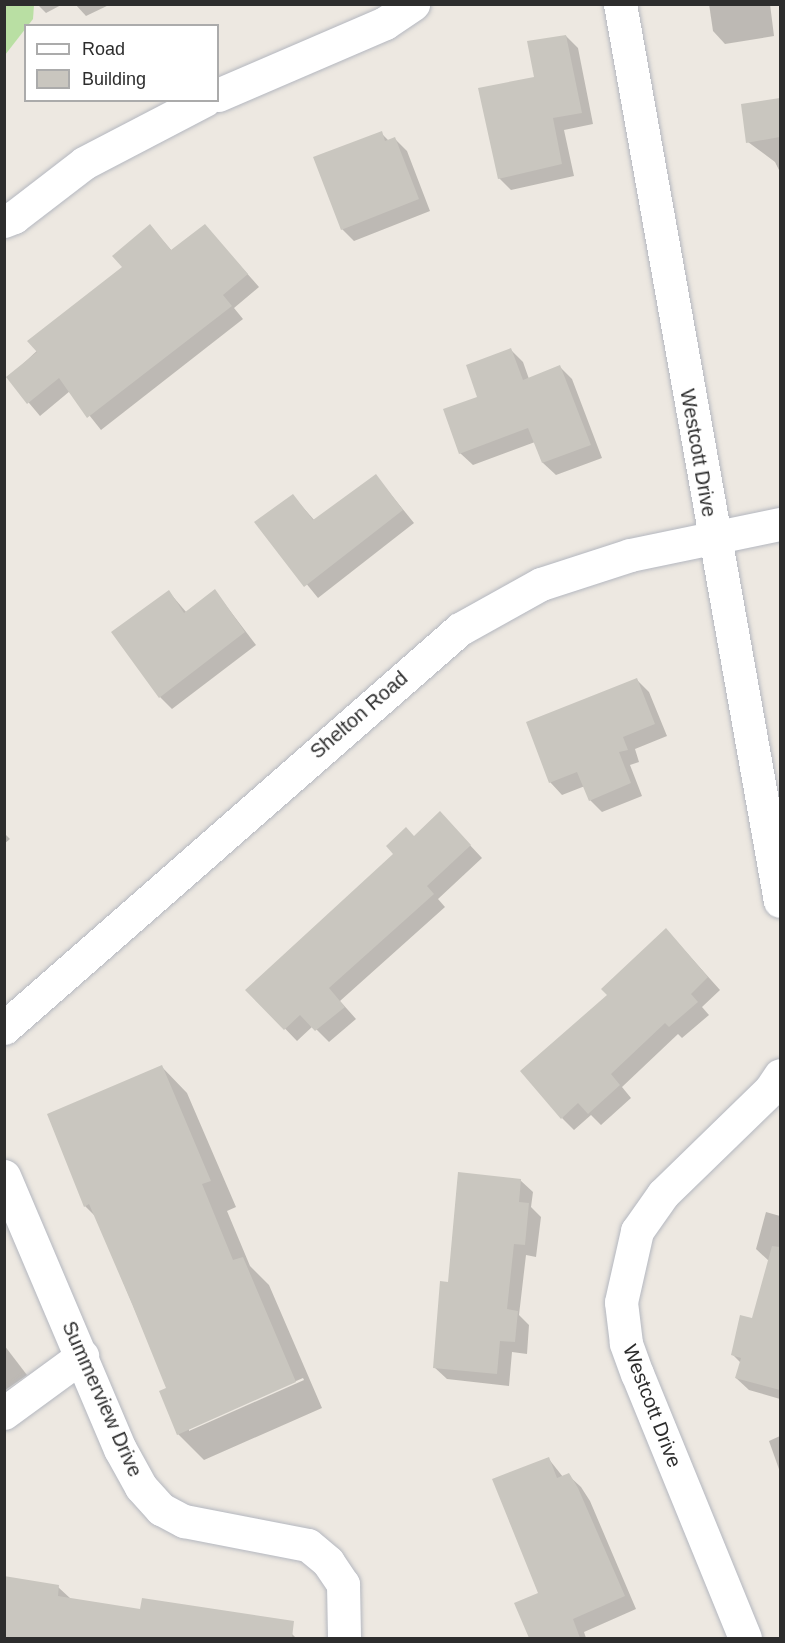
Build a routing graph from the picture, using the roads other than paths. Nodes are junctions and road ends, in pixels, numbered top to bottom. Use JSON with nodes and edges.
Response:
{"nodes":[{"id":1,"x":413,"y":4,"type":"edge"},
{"id":2,"x":620,"y":4,"type":"edge"},
{"id":3,"x":219,"y":95,"type":"edge"},
{"id":4,"x":201,"y":102,"type":"edge"},
{"id":5,"x":4,"y":221,"type":"edge"},
{"id":6,"x":780,"y":524,"type":"edge"},
{"id":7,"x":713,"y":536,"type":"junction"},
{"id":8,"x":780,"y":901,"type":"edge"},
{"id":9,"x":4,"y":1028,"type":"edge"},
{"id":10,"x":780,"y":1075,"type":"edge"},
{"id":11,"x":4,"y":1176,"type":"edge"},
{"id":12,"x":82,"y":1356,"type":"junction"},
{"id":13,"x":4,"y":1413,"type":"edge"},
{"id":14,"x":344,"y":1638,"type":"edge"},
{"id":15,"x":745,"y":1638,"type":"edge"}],
"edges":[{"from":1,"to":3,"type":"street"},
{"from":2,"to":7,"type":"street","name":"Westcott Drive"},
{"from":4,"to":5,"type":"street"},
{"from":6,"to":7,"type":"street","name":"Shelton Road"},
{"from":7,"to":8,"type":"street","name":"Westcott Drive"},
{"from":7,"to":9,"type":"street","name":"Shelton Road"},
{"from":10,"to":15,"type":"street","name":"Westcott Drive"},
{"from":11,"to":12,"type":"street","name":"Summerview Drive"},
{"from":12,"to":13,"type":"street"},
{"from":12,"to":14,"type":"street","name":"Summerview Drive"}]}
